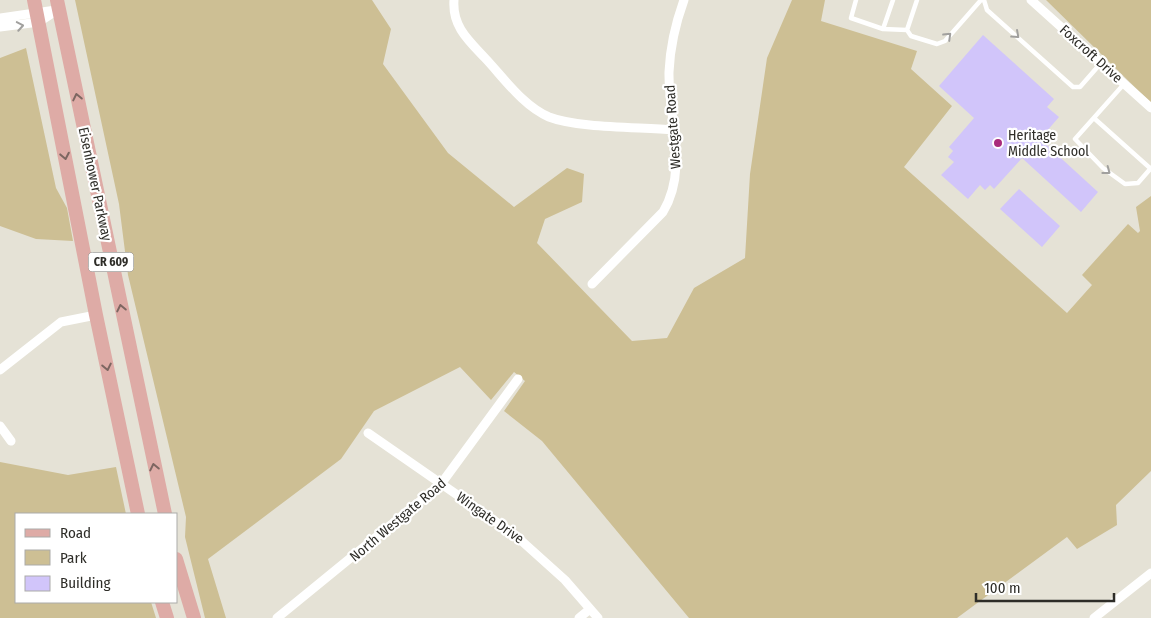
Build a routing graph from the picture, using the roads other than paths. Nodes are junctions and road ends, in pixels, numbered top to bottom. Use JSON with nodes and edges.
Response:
{"nodes":[{"id":1,"x":454,"y":0,"type":"edge"},
{"id":2,"x":684,"y":0,"type":"edge"},
{"id":3,"x":856,"y":0,"type":"edge"},
{"id":4,"x":893,"y":0,"type":"edge"},
{"id":5,"x":917,"y":0,"type":"edge"},
{"id":6,"x":982,"y":0,"type":"edge"},
{"id":7,"x":1031,"y":0,"type":"edge"},
{"id":8,"x":58,"y":5,"type":"edge"},
{"id":9,"x":37,"y":11,"type":"edge"},
{"id":10,"x":0,"y":18,"type":"edge"},
{"id":11,"x":0,"y":28,"type":"edge"},
{"id":12,"x":883,"y":29,"type":"junction"},
{"id":13,"x":907,"y":30,"type":"junction"},
{"id":14,"x":1101,"y":63,"type":"junction"},
{"id":15,"x":1124,"y":84,"type":"junction"},
{"id":16,"x":1151,"y":108,"type":"edge"},
{"id":17,"x":1095,"y":119,"type":"junction"},
{"id":18,"x":673,"y":130,"type":"junction"},
{"id":19,"x":1151,"y":168,"type":"edge"},
{"id":20,"x":592,"y":284,"type":"dead end"},
{"id":21,"x":96,"y":315,"type":"junction"},
{"id":22,"x":0,"y":370,"type":"edge"},
{"id":23,"x":518,"y":379,"type":"dead end"},
{"id":24,"x":0,"y":426,"type":"edge"},
{"id":25,"x":368,"y":433,"type":"dead end"},
{"id":26,"x":11,"y":441,"type":"dead end"},
{"id":27,"x":442,"y":484,"type":"junction"},
{"id":28,"x":138,"y":513,"type":"edge"},
{"id":29,"x":165,"y":513,"type":"edge"},
{"id":30,"x":178,"y":566,"type":"edge"},
{"id":31,"x":1151,"y":573,"type":"edge"},
{"id":32,"x":162,"y":603,"type":"edge"},
{"id":33,"x":590,"y":609,"type":"junction"},
{"id":34,"x":166,"y":618,"type":"edge"},
{"id":35,"x":194,"y":618,"type":"edge"},
{"id":36,"x":277,"y":618,"type":"edge"},
{"id":37,"x":579,"y":618,"type":"edge"},
{"id":38,"x":598,"y":618,"type":"edge"},
{"id":39,"x":1094,"y":618,"type":"edge"}],
"edges":[{"from":1,"to":18,"type":"street"},
{"from":2,"to":18,"type":"street","name":"Westgate Road"},
{"from":3,"to":12,"type":"lane"},
{"from":4,"to":12,"type":"lane"},
{"from":5,"to":13,"type":"lane"},
{"from":13,"to":6,"type":"lane","one_way":true},
{"from":6,"to":14,"type":"lane","one_way":true},
{"from":7,"to":14,"type":"street","name":"Foxcroft Drive"},
{"from":8,"to":9,"type":"street"},
{"from":29,"to":8,"type":"main road","name":"Eisenhower Parkway","number":"CR 609","one_way":true},
{"from":9,"to":10,"type":"street"},
{"from":11,"to":9,"type":"street","one_way":true},
{"from":9,"to":21,"type":"main road","name":"Eisenhower Parkway","number":"CR 609","one_way":true},
{"from":12,"to":13,"type":"lane"},
{"from":14,"to":15,"type":"street","name":"Foxcroft Drive"},
{"from":15,"to":16,"type":"street","name":"Foxcroft Drive"},
{"from":15,"to":17,"type":"lane"},
{"from":17,"to":19,"type":"lane"},
{"from":17,"to":19,"type":"lane","one_way":true},
{"from":18,"to":20,"type":"street","name":"Westgate Road"},
{"from":21,"to":22,"type":"street"},
{"from":21,"to":28,"type":"main road","name":"Eisenhower Parkway","number":"CR 609","one_way":true},
{"from":23,"to":27,"type":"street","name":"North Westgate Road"},
{"from":24,"to":26,"type":"street"},
{"from":25,"to":27,"type":"street","name":"Wingate Drive"},
{"from":27,"to":33,"type":"street","name":"Wingate Drive"},
{"from":27,"to":36,"type":"street","name":"North Westgate Road"},
{"from":30,"to":35,"type":"main road"},
{"from":31,"to":39,"type":"street"},
{"from":32,"to":34,"type":"main road"},
{"from":33,"to":37,"type":"street"},
{"from":33,"to":38,"type":"street","name":"Wingate Drive"}]}
